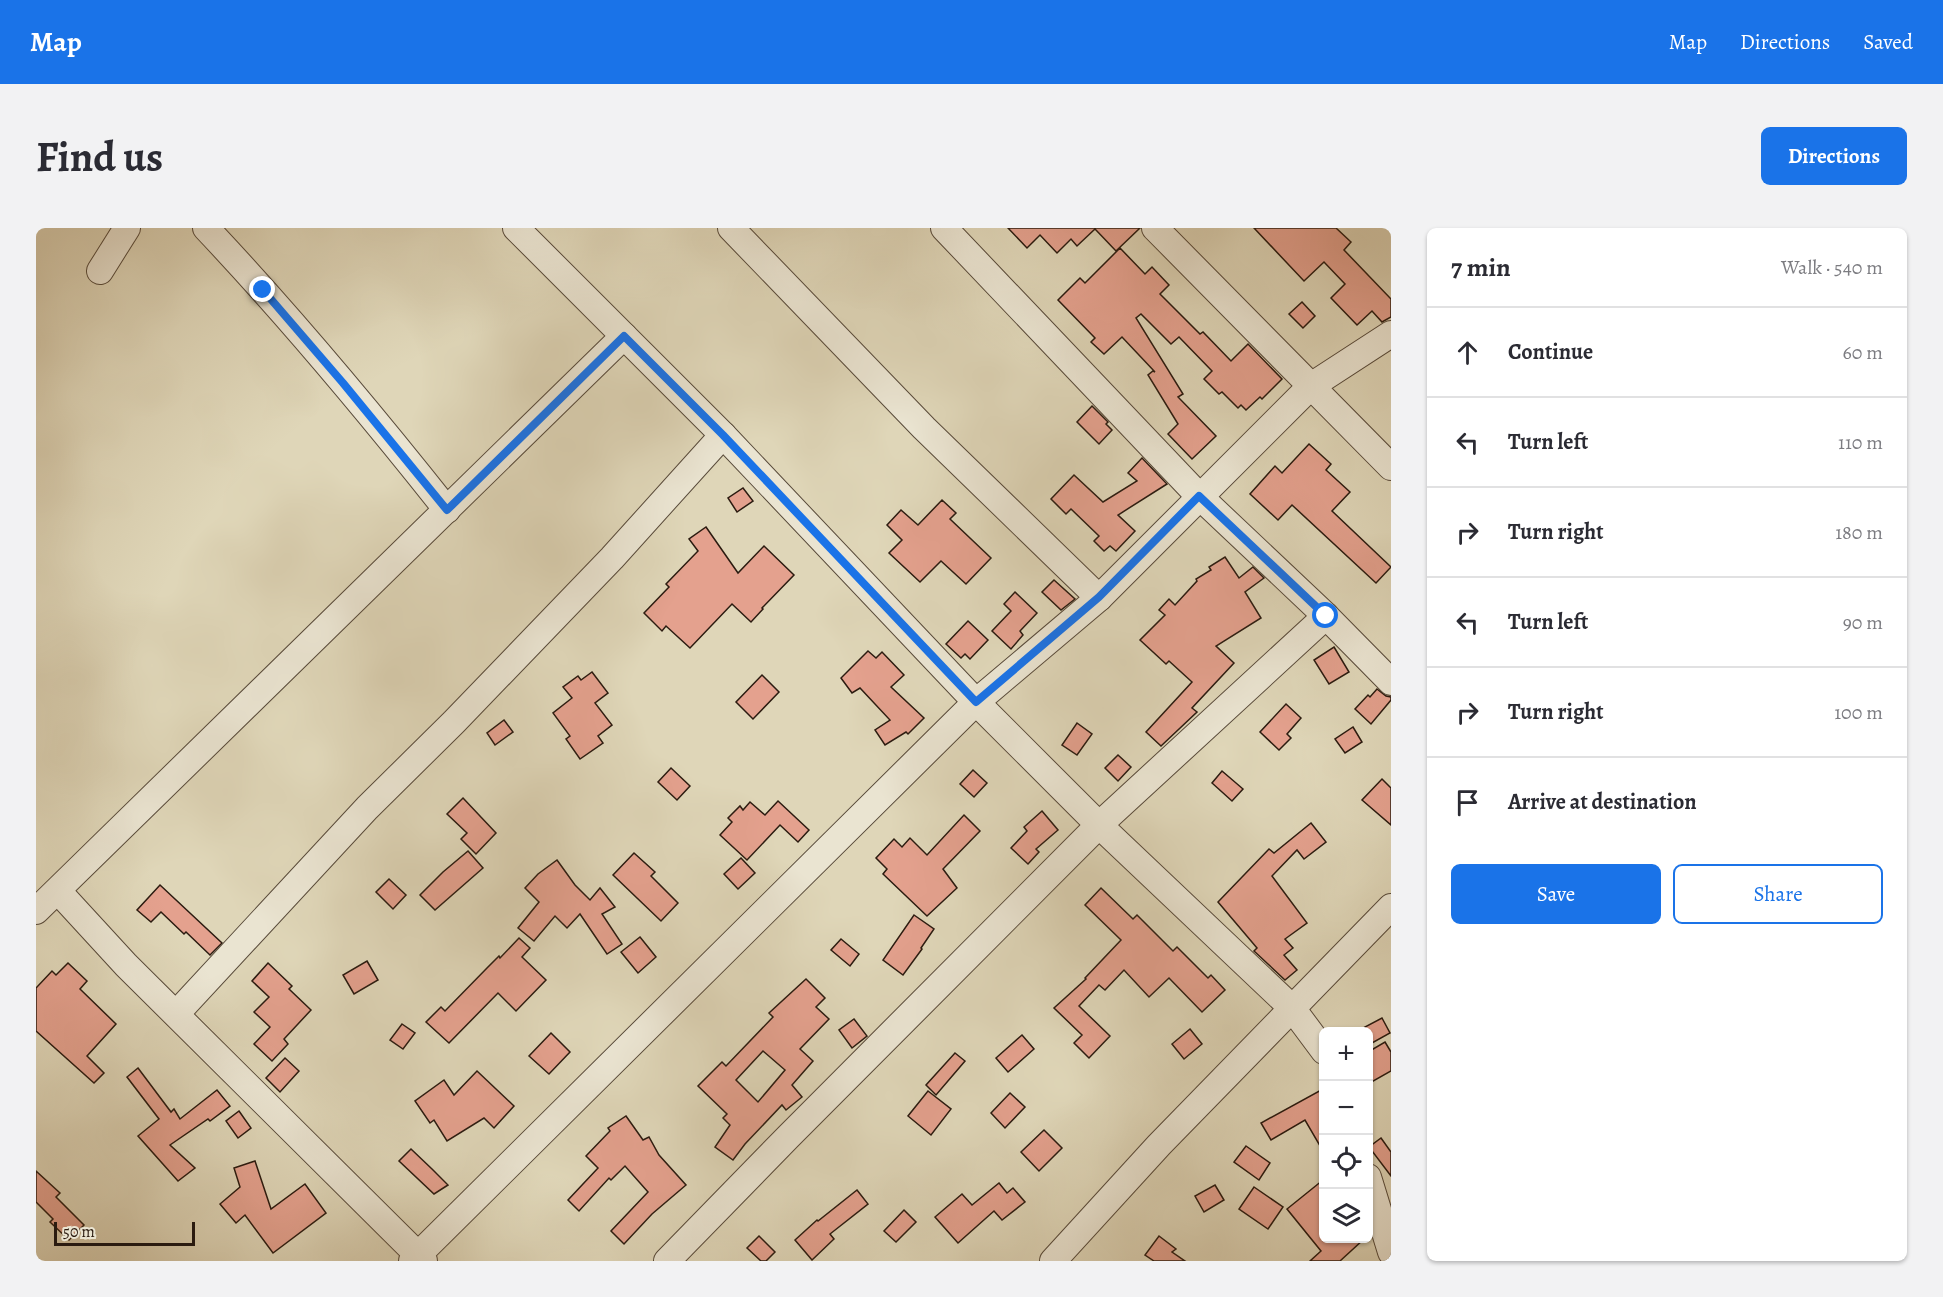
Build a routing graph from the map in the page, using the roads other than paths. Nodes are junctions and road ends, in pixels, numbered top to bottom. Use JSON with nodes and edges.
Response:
{"nodes":[{"id":1,"x":127,"y":228,"type":"edge"},
{"id":2,"x":206,"y":228,"type":"edge"},
{"id":3,"x":516,"y":228,"type":"edge"},
{"id":4,"x":731,"y":228,"type":"edge"},
{"id":5,"x":944,"y":228,"type":"edge"},
{"id":6,"x":1155,"y":228,"type":"edge"},
{"id":7,"x":100,"y":271,"type":"dead end"},
{"id":8,"x":1391,"y":334,"type":"edge"},
{"id":9,"x":624,"y":336,"type":"junction"},
{"id":10,"x":1311,"y":386,"type":"junction"},
{"id":11,"x":723,"y":435,"type":"junction"},
{"id":12,"x":1391,"y":467,"type":"edge"},
{"id":13,"x":1199,"y":496,"type":"junction"},
{"id":14,"x":447,"y":510,"type":"junction"},
{"id":15,"x":1099,"y":597,"type":"junction"},
{"id":16,"x":1326,"y":616,"type":"junction"},
{"id":17,"x":1391,"y":682,"type":"edge"},
{"id":18,"x":976,"y":702,"type":"junction"},
{"id":19,"x":1099,"y":825,"type":"junction"},
{"id":20,"x":58,"y":891,"type":"junction"},
{"id":21,"x":1391,"y":907,"type":"edge"},
{"id":22,"x":36,"y":912,"type":"edge"},
{"id":23,"x":1292,"y":1008,"type":"junction"},
{"id":24,"x":176,"y":1014,"type":"junction"},
{"id":25,"x":1319,"y":1045,"type":"edge"},
{"id":26,"x":1372,"y":1189,"type":"edge"},
{"id":27,"x":1391,"y":1252,"type":"edge"},
{"id":28,"x":418,"y":1259,"type":"edge"},
{"id":29,"x":667,"y":1261,"type":"edge"},
{"id":30,"x":1053,"y":1261,"type":"edge"}],
"edges":[{"from":1,"to":7,"type":"street"},
{"from":2,"to":14,"type":"street"},
{"from":3,"to":9,"type":"street"},
{"from":4,"to":15,"type":"street"},
{"from":5,"to":13,"type":"street"},
{"from":6,"to":10,"type":"street"},
{"from":8,"to":10,"type":"street"},
{"from":9,"to":11,"type":"street"},
{"from":9,"to":14,"type":"street"},
{"from":10,"to":12,"type":"street"},
{"from":10,"to":13,"type":"street"},
{"from":11,"to":18,"type":"street"},
{"from":11,"to":24,"type":"street"},
{"from":13,"to":15,"type":"street"},
{"from":13,"to":16,"type":"street"},
{"from":14,"to":20,"type":"street"},
{"from":15,"to":18,"type":"street"},
{"from":16,"to":17,"type":"street"},
{"from":16,"to":19,"type":"street"},
{"from":18,"to":19,"type":"street"},
{"from":18,"to":28,"type":"street"},
{"from":19,"to":23,"type":"street"},
{"from":19,"to":29,"type":"street"},
{"from":20,"to":22,"type":"street"},
{"from":20,"to":24,"type":"street"},
{"from":21,"to":23,"type":"street"},
{"from":23,"to":25,"type":"street"},
{"from":23,"to":30,"type":"street"},
{"from":24,"to":28,"type":"street"},
{"from":26,"to":27,"type":"street"}]}
